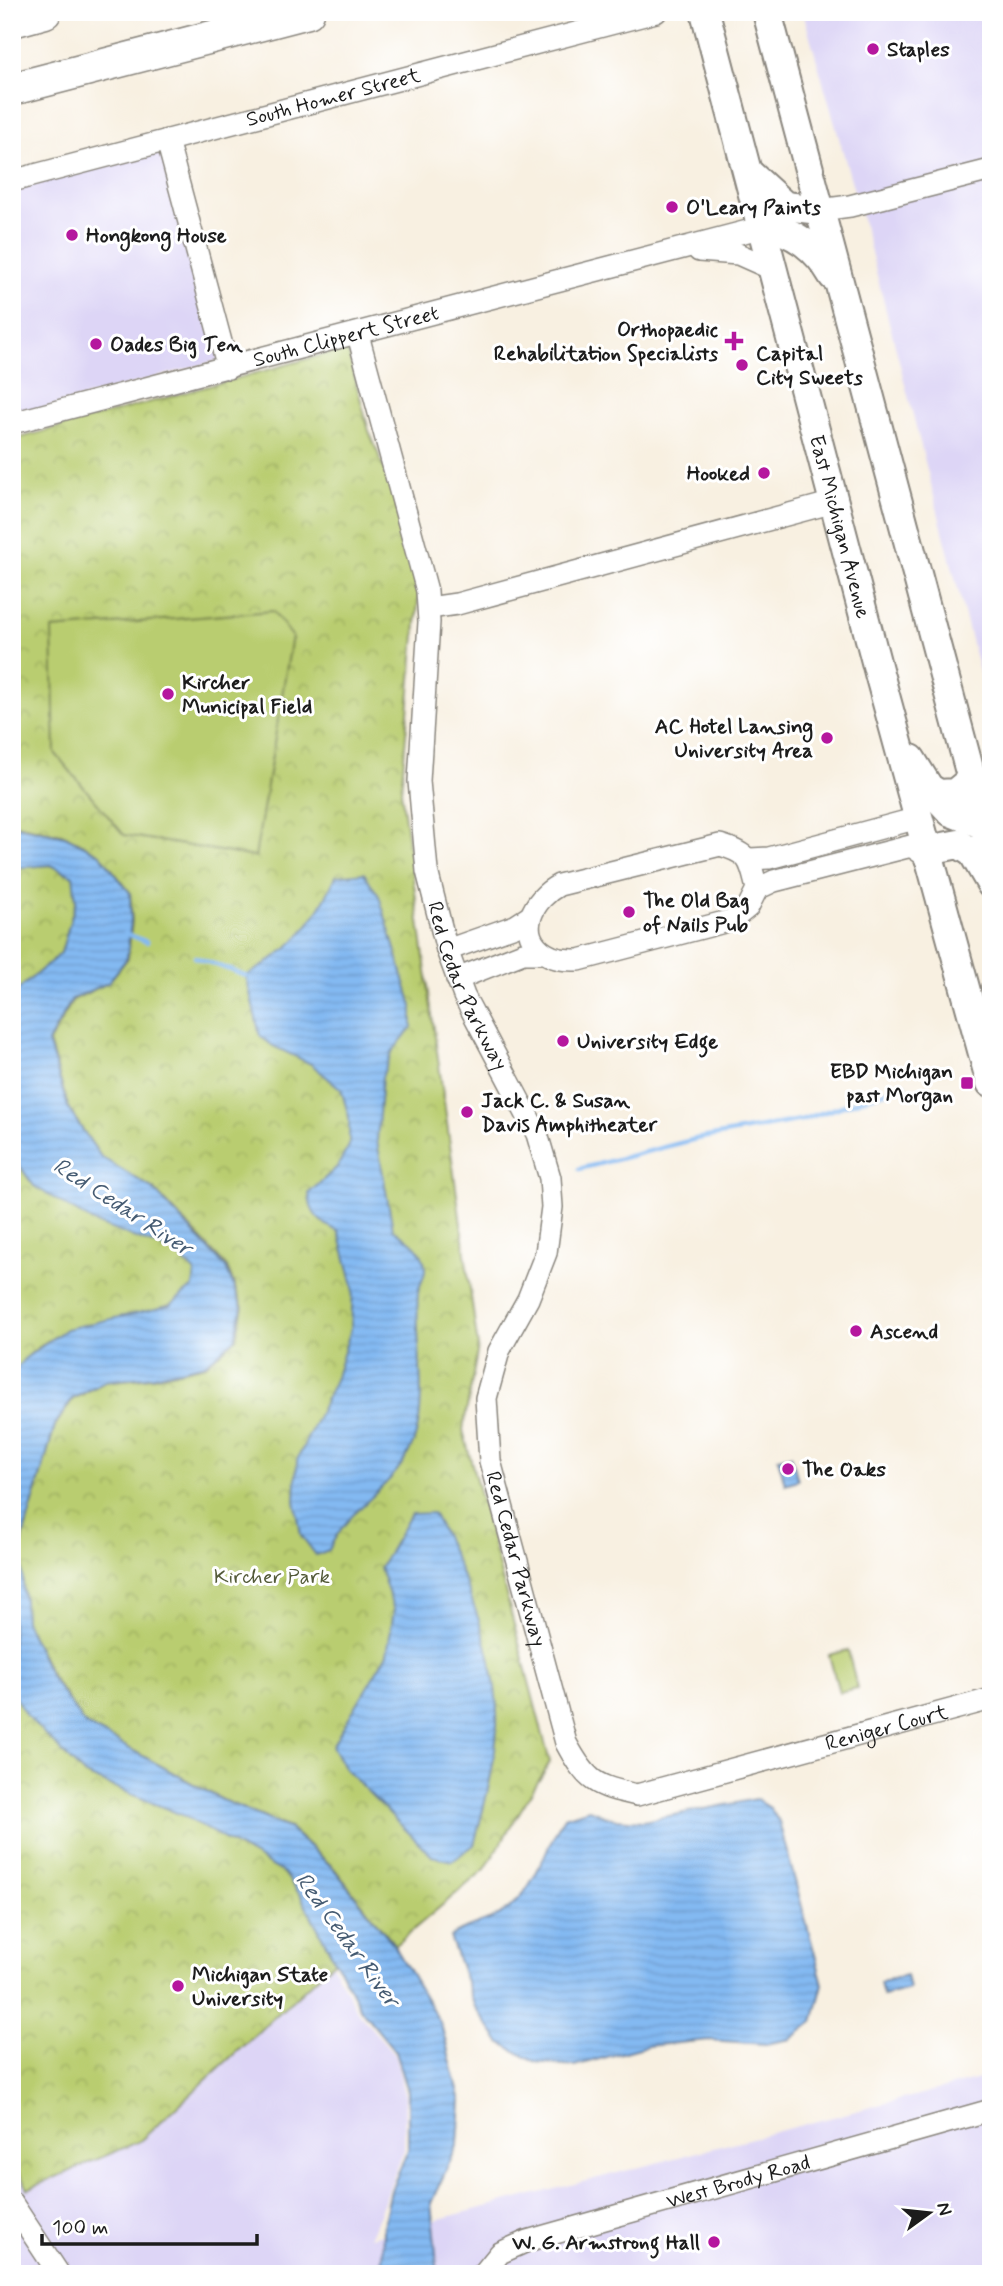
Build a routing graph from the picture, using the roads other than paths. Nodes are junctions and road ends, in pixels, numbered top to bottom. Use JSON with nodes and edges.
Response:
{"nodes":[{"id":1,"x":27,"y":12,"type":"edge"},
{"id":2,"x":45,"y":12,"type":"edge"},
{"id":3,"x":308,"y":12,"type":"edge"},
{"id":4,"x":656,"y":12,"type":"edge"},
{"id":5,"x":705,"y":12,"type":"edge"},
{"id":6,"x":767,"y":12,"type":"edge"},
{"id":7,"x":12,"y":19,"type":"edge"},
{"id":8,"x":12,"y":89,"type":"edge"},
{"id":9,"x":167,"y":140,"type":"junction"},
{"id":10,"x":743,"y":156,"type":"junction"},
{"id":11,"x":991,"y":170,"type":"edge"},
{"id":12,"x":12,"y":181,"type":"edge"},
{"id":13,"x":820,"y":210,"type":"junction"},
{"id":14,"x":763,"y":227,"type":"junction"},
{"id":15,"x":679,"y":251,"type":"junction"},
{"id":16,"x":774,"y":270,"type":"junction"},
{"id":17,"x":842,"y":290,"type":"junction"},
{"id":18,"x":358,"y":335,"type":"junction"},
{"id":19,"x":228,"y":368,"type":"junction"},
{"id":20,"x":12,"y":424,"type":"edge"},
{"id":21,"x":834,"y":502,"type":"junction"},
{"id":22,"x":429,"y":608,"type":"junction"},
{"id":23,"x":894,"y":730,"type":"junction"},
{"id":24,"x":972,"y":779,"type":"junction"},
{"id":25,"x":929,"y":788,"type":"junction"},
{"id":26,"x":918,"y":818,"type":"junction"},
{"id":27,"x":983,"y":843,"type":"edge"},
{"id":28,"x":929,"y":858,"type":"junction"},
{"id":29,"x":750,"y":859,"type":"junction"},
{"id":30,"x":991,"y":884,"type":"edge"},
{"id":31,"x":757,"y":889,"type":"junction"},
{"id":32,"x":529,"y":917,"type":"junction"},
{"id":33,"x":447,"y":950,"type":"junction"},
{"id":34,"x":544,"y":953,"type":"junction"},
{"id":35,"x":457,"y":979,"type":"junction"},
{"id":36,"x":991,"y":1083,"type":"edge"},
{"id":37,"x":991,"y":1699,"type":"edge"},
{"id":38,"x":784,"y":1754,"type":"joint"},
{"id":39,"x":991,"y":2110,"type":"edge"},
{"id":40,"x":12,"y":2203,"type":"edge"},
{"id":41,"x":487,"y":2268,"type":"edge"},
{"id":42,"x":59,"y":2274,"type":"edge"}],
"edges":[{"from":1,"to":7,"type":"highway"},
{"from":2,"to":7,"type":"highway"},
{"from":3,"to":8,"type":"highway"},
{"from":4,"to":9,"type":"street","name":"South Homer Street"},
{"from":5,"to":10,"type":"main road","name":"East Michigan Avenue"},
{"from":6,"to":13,"type":"main road"},
{"from":9,"to":12,"type":"street","name":"South Homer Street"},
{"from":9,"to":19,"type":"street"},
{"from":10,"to":13,"type":"main road"},
{"from":10,"to":14,"type":"main road","name":"East Michigan Avenue"},
{"from":11,"to":13,"type":"street"},
{"from":13,"to":17,"type":"main road"},
{"from":14,"to":15,"type":"street","name":"South Clippert Street"},
{"from":14,"to":16,"type":"main road","name":"East Michigan Avenue"},
{"from":14,"to":17,"type":"main road"},
{"from":15,"to":16,"type":"street","name":"South Clippert Street"},
{"from":15,"to":18,"type":"street","name":"South Clippert Street"},
{"from":16,"to":21,"type":"main road","name":"East Michigan Avenue"},
{"from":17,"to":24,"type":"main road"},
{"from":18,"to":19,"type":"street","name":"South Clippert Street"},
{"from":18,"to":22,"type":"street","name":"Red Cedar Parkway"},
{"from":19,"to":20,"type":"street","name":"South Clippert Street"},
{"from":21,"to":22,"type":"street"},
{"from":21,"to":23,"type":"main road","name":"East Michigan Avenue"},
{"from":22,"to":33,"type":"street","name":"Red Cedar Parkway"},
{"from":23,"to":25,"type":"main road"},
{"from":23,"to":26,"type":"main road","name":"East Michigan Avenue"},
{"from":24,"to":25,"type":"main road"},
{"from":24,"to":27,"type":"main road"},
{"from":25,"to":27,"type":"main road"},
{"from":26,"to":27,"type":"main road"},
{"from":26,"to":28,"type":"main road","name":"East Michigan Avenue"},
{"from":26,"to":29,"type":"street"},
{"from":27,"to":28,"type":"main road"},
{"from":27,"to":30,"type":"main road"},
{"from":28,"to":31,"type":"street"},
{"from":28,"to":36,"type":"main road","name":"East Michigan Avenue"},
{"from":29,"to":31,"type":"street"},
{"from":29,"to":32,"type":"street"},
{"from":31,"to":34,"type":"street"},
{"from":32,"to":33,"type":"street"},
{"from":32,"to":34,"type":"street"},
{"from":33,"to":35,"type":"street","name":"Red Cedar Parkway"},
{"from":34,"to":35,"type":"street"},
{"from":35,"to":38,"type":"street","name":"Red Cedar Parkway"},
{"from":37,"to":38,"type":"street","name":"Reniger Court"},
{"from":39,"to":41,"type":"street","name":"West Brody Road"},
{"from":40,"to":42,"type":"street"}]}
